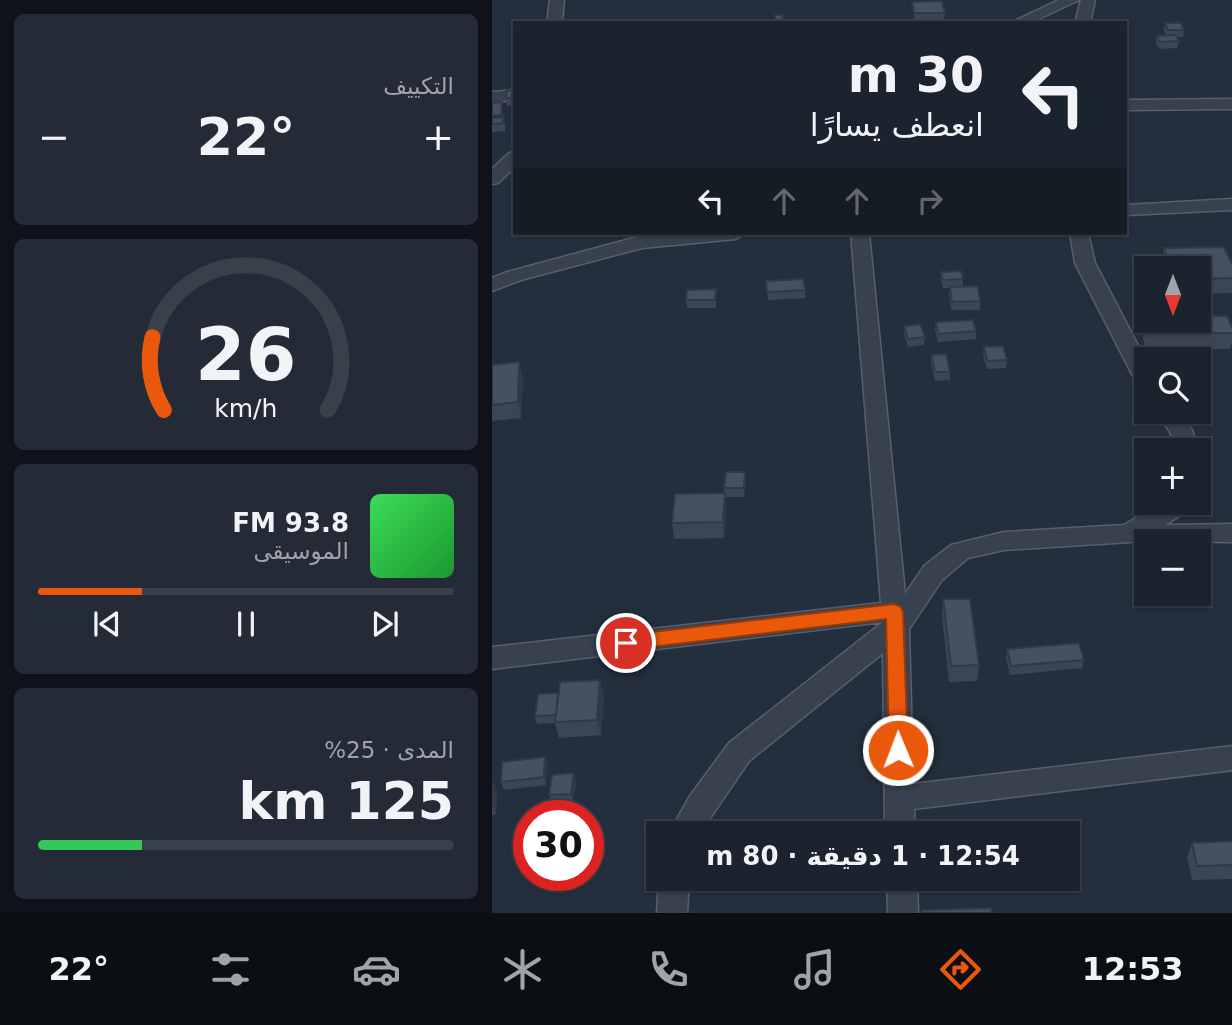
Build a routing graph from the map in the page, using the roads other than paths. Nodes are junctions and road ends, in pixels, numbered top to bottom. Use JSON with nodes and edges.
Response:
{"nodes":[{"id":1,"x":557,"y":0,"type":"edge"},
{"id":2,"x":1072,"y":0,"type":"edge"},
{"id":3,"x":1088,"y":0,"type":"edge"},
{"id":4,"x":554,"y":21,"type":"edge"},
{"id":5,"x":1022,"y":21,"type":"edge"},
{"id":6,"x":1083,"y":21,"type":"edge"},
{"id":7,"x":513,"y":95,"type":"edge"},
{"id":8,"x":492,"y":97,"type":"edge"},
{"id":9,"x":1232,"y":104,"type":"edge"},
{"id":10,"x":1127,"y":105,"type":"edge"},
{"id":11,"x":513,"y":159,"type":"edge"},
{"id":12,"x":492,"y":179,"type":"edge"},
{"id":13,"x":1232,"y":204,"type":"edge"},
{"id":14,"x":1127,"y":210,"type":"edge"},
{"id":15,"x":715,"y":235,"type":"edge"},
{"id":16,"x":860,"y":235,"type":"edge"},
{"id":17,"x":1079,"y":235,"type":"edge"},
{"id":18,"x":492,"y":285,"type":"edge"},
{"id":19,"x":1134,"y":357,"type":"edge"},
{"id":20,"x":1163,"y":515,"type":"edge"},
{"id":21,"x":1232,"y":533,"type":"edge"},
{"id":22,"x":1128,"y":534,"type":"junction"},
{"id":23,"x":895,"y":620,"type":"junction"},
{"id":24,"x":492,"y":658,"type":"edge"},
{"id":25,"x":1232,"y":758,"type":"edge"},
{"id":26,"x":899,"y":798,"type":"junction"},
{"id":27,"x":691,"y":821,"type":"edge"},
{"id":28,"x":900,"y":821,"type":"edge"},
{"id":29,"x":674,"y":891,"type":"edge"},
{"id":30,"x":902,"y":891,"type":"edge"},
{"id":31,"x":672,"y":913,"type":"edge"},
{"id":32,"x":903,"y":913,"type":"edge"}],
"edges":[{"from":1,"to":4,"type":"street"},
{"from":2,"to":5,"type":"street"},
{"from":3,"to":6,"type":"street"},
{"from":7,"to":8,"type":"street"},
{"from":9,"to":10,"type":"street"},
{"from":11,"to":12,"type":"street"},
{"from":13,"to":14,"type":"street"},
{"from":15,"to":18,"type":"street"},
{"from":16,"to":23,"type":"street"},
{"from":17,"to":19,"type":"street"},
{"from":20,"to":22,"type":"street"},
{"from":21,"to":22,"type":"street"},
{"from":22,"to":23,"type":"street"},
{"from":23,"to":24,"type":"street"},
{"from":23,"to":26,"type":"street"},
{"from":23,"to":27,"type":"street"},
{"from":25,"to":26,"type":"street"},
{"from":26,"to":28,"type":"street"},
{"from":29,"to":31,"type":"street"},
{"from":30,"to":32,"type":"street"}]}
